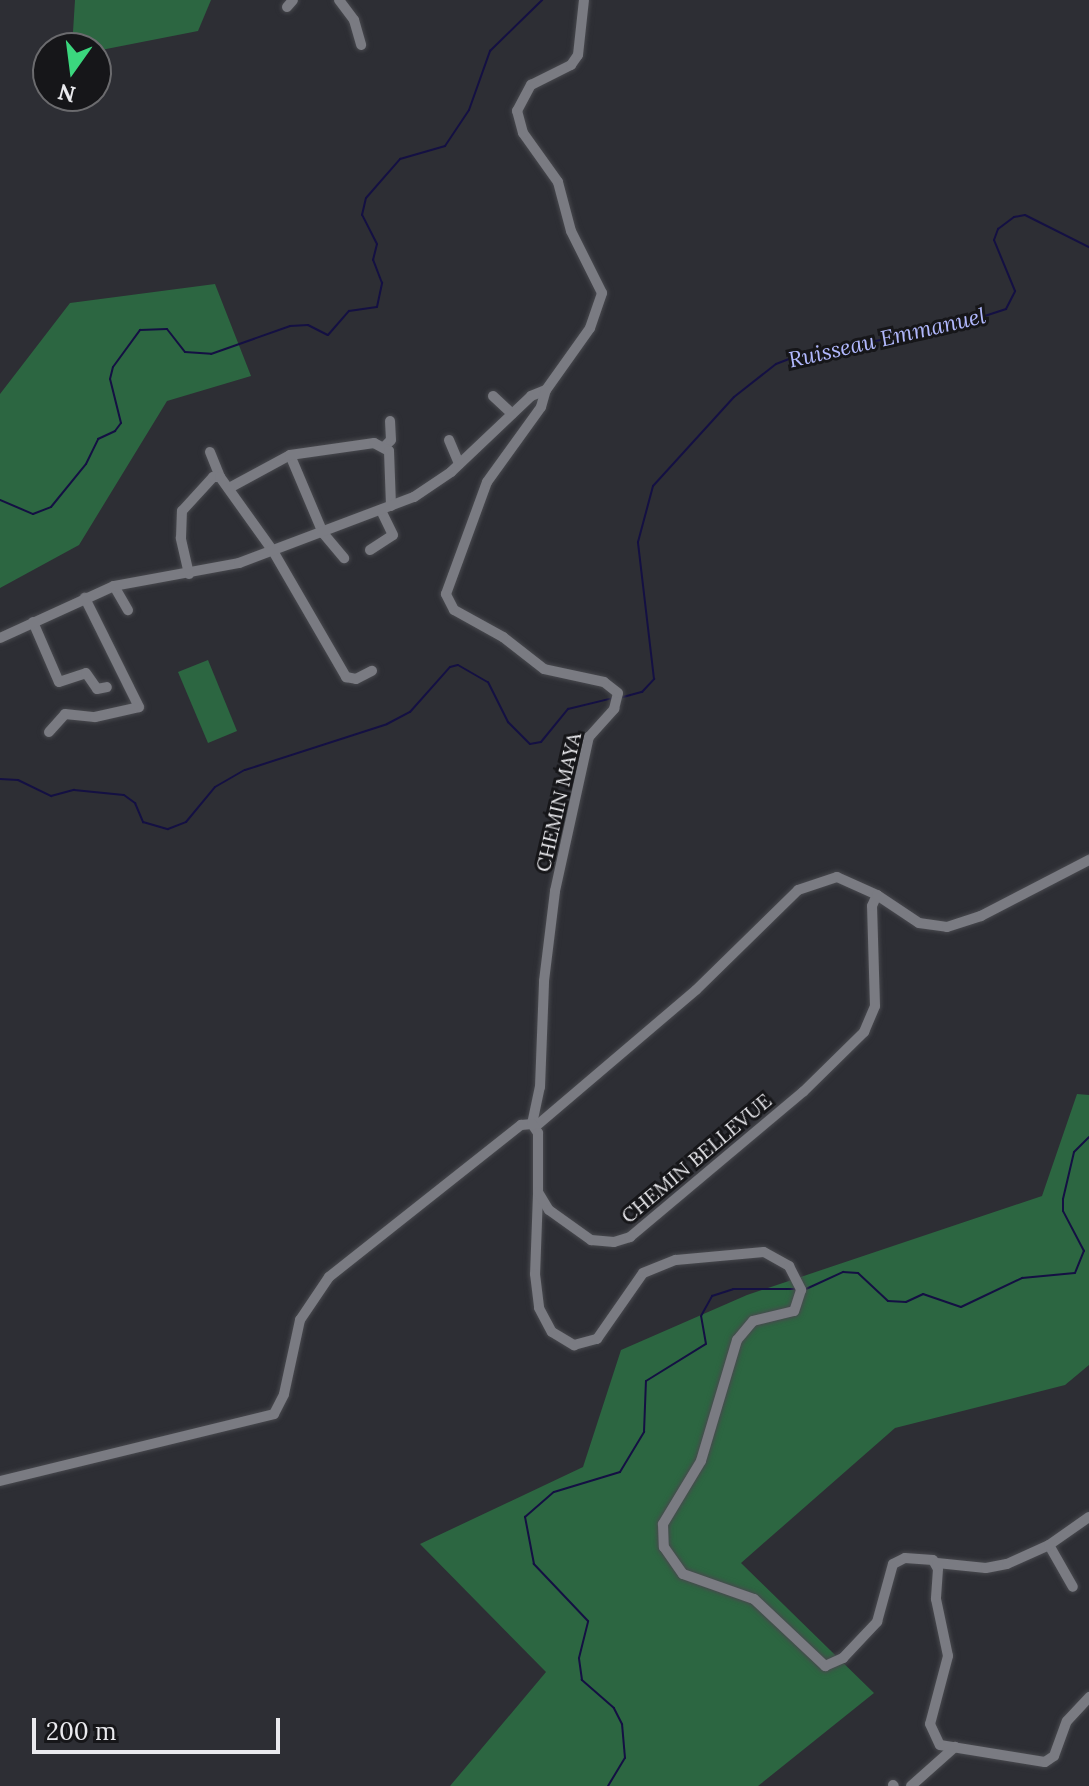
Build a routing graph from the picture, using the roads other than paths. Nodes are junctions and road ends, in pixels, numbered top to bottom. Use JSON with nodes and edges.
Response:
{"nodes":[{"id":1,"x":339,"y":0,"type":"edge"},
{"id":2,"x":584,"y":0,"type":"edge"},
{"id":3,"x":361,"y":45,"type":"dead end"},
{"id":4,"x":546,"y":390,"type":"junction"},
{"id":5,"x":493,"y":396,"type":"dead end"},
{"id":6,"x":512,"y":414,"type":"junction"},
{"id":7,"x":390,"y":421,"type":"dead end"},
{"id":8,"x":449,"y":440,"type":"dead end"},
{"id":9,"x":385,"y":446,"type":"junction"},
{"id":10,"x":210,"y":452,"type":"dead end"},
{"id":11,"x":290,"y":455,"type":"junction"},
{"id":12,"x":459,"y":464,"type":"junction"},
{"id":13,"x":220,"y":477,"type":"junction"},
{"id":14,"x":231,"y":487,"type":"junction"},
{"id":15,"x":386,"y":508,"type":"junction"},
{"id":16,"x":323,"y":533,"type":"junction"},
{"id":17,"x":370,"y":550,"type":"dead end"},
{"id":18,"x":273,"y":551,"type":"junction"},
{"id":19,"x":344,"y":558,"type":"dead end"},
{"id":20,"x":189,"y":574,"type":"junction"},
{"id":21,"x":114,"y":586,"type":"junction"},
{"id":22,"x":85,"y":598,"type":"junction"},
{"id":23,"x":128,"y":610,"type":"dead end"},
{"id":24,"x":33,"y":622,"type":"junction"},
{"id":25,"x":0,"y":638,"type":"edge"},
{"id":26,"x":372,"y":671,"type":"dead end"},
{"id":27,"x":107,"y":687,"type":"dead end"},
{"id":28,"x":49,"y":732,"type":"dead end"},
{"id":29,"x":1089,"y":860,"type":"edge"},
{"id":30,"x":877,"y":895,"type":"junction"},
{"id":31,"x":534,"y":1125,"type":"junction"},
{"id":32,"x":538,"y":1192,"type":"junction"},
{"id":33,"x":0,"y":1481,"type":"edge"},
{"id":34,"x":1089,"y":1517,"type":"edge"},
{"id":35,"x":1049,"y":1545,"type":"junction"},
{"id":36,"x":937,"y":1563,"type":"junction"},
{"id":37,"x":1073,"y":1587,"type":"dead end"},
{"id":38,"x":1089,"y":1697,"type":"edge"},
{"id":39,"x":955,"y":1747,"type":"junction"},
{"id":40,"x":911,"y":1786,"type":"edge"}],
"edges":[{"from":1,"to":3,"type":"street"},
{"from":2,"to":4,"type":"street"},
{"from":4,"to":6,"type":"street"},
{"from":4,"to":31,"type":"street","name":"CHEMIN MAYA"},
{"from":5,"to":6,"type":"street"},
{"from":6,"to":12,"type":"street"},
{"from":7,"to":9,"type":"street"},
{"from":8,"to":12,"type":"street"},
{"from":9,"to":11,"type":"street"},
{"from":9,"to":15,"type":"street"},
{"from":10,"to":13,"type":"street"},
{"from":11,"to":14,"type":"street"},
{"from":11,"to":16,"type":"street"},
{"from":12,"to":15,"type":"street"},
{"from":13,"to":14,"type":"street"},
{"from":13,"to":20,"type":"street"},
{"from":14,"to":18,"type":"street"},
{"from":15,"to":16,"type":"street"},
{"from":15,"to":17,"type":"street"},
{"from":16,"to":18,"type":"street"},
{"from":16,"to":19,"type":"street"},
{"from":18,"to":20,"type":"street"},
{"from":18,"to":26,"type":"street"},
{"from":20,"to":21,"type":"street"},
{"from":21,"to":22,"type":"street"},
{"from":21,"to":23,"type":"street"},
{"from":22,"to":24,"type":"street"},
{"from":22,"to":28,"type":"street"},
{"from":24,"to":25,"type":"street"},
{"from":24,"to":27,"type":"street"},
{"from":29,"to":30,"type":"street"},
{"from":30,"to":31,"type":"street"},
{"from":30,"to":32,"type":"street","name":"CHEMIN BELLEVUE"},
{"from":31,"to":32,"type":"street"},
{"from":31,"to":33,"type":"street"},
{"from":32,"to":36,"type":"street"},
{"from":34,"to":35,"type":"street"},
{"from":35,"to":36,"type":"street"},
{"from":35,"to":37,"type":"street"},
{"from":36,"to":39,"type":"street"},
{"from":38,"to":39,"type":"street"},
{"from":39,"to":40,"type":"street"}]}
